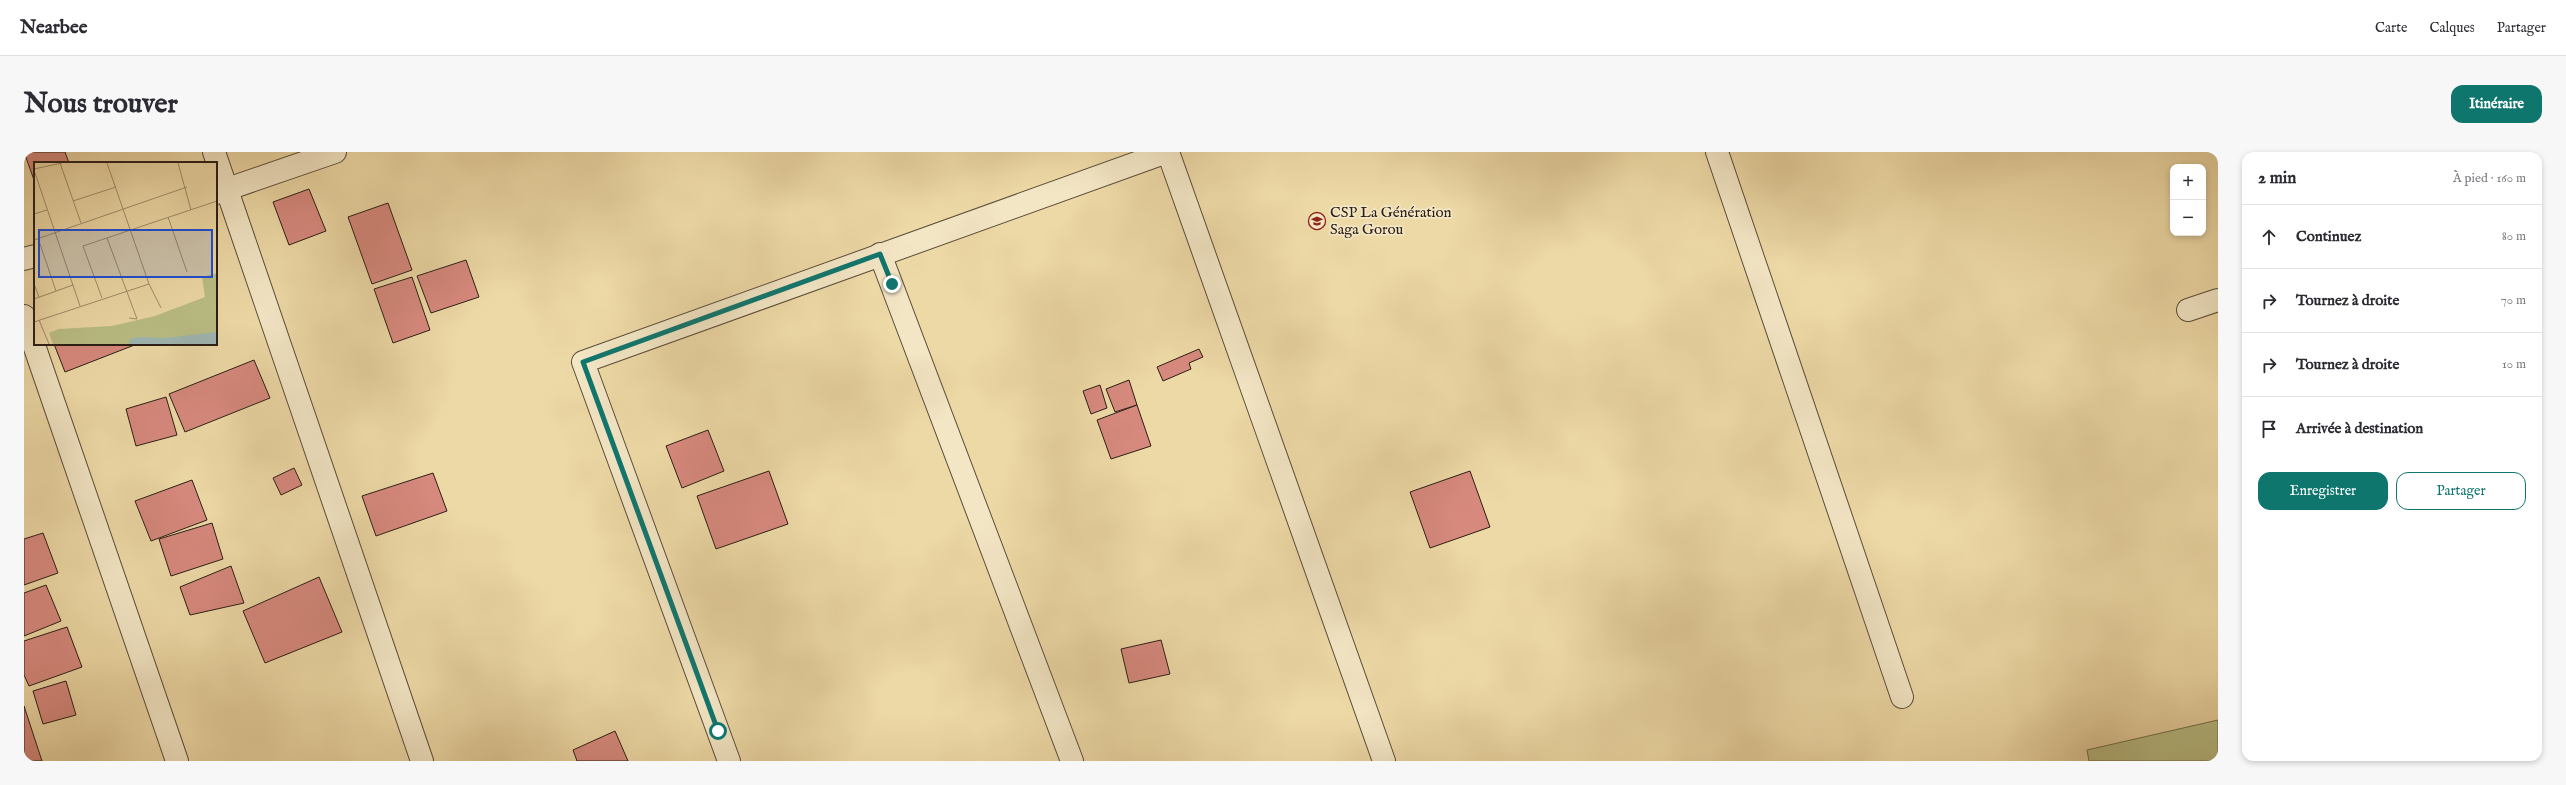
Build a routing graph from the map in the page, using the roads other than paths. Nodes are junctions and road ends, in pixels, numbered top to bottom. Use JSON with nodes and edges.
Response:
{"nodes":[{"id":1,"x":214,"y":152,"type":"edge"},
{"id":2,"x":335,"y":152,"type":"edge"},
{"id":3,"x":1168,"y":152,"type":"edge"},
{"id":4,"x":1717,"y":152,"type":"edge"},
{"id":5,"x":216,"y":162,"type":"edge"},
{"id":6,"x":217,"y":167,"type":"edge"},
{"id":7,"x":222,"y":191,"type":"edge"},
{"id":8,"x":880,"y":254,"type":"junction"},
{"id":9,"x":34,"y":256,"type":"edge"},
{"id":10,"x":24,"y":259,"type":"edge"},
{"id":11,"x":2218,"y":300,"type":"edge"},
{"id":12,"x":2188,"y":310,"type":"dead end"},
{"id":13,"x":24,"y":316,"type":"edge"},
{"id":14,"x":1902,"y":697,"type":"dead end"},
{"id":15,"x":177,"y":761,"type":"edge"},
{"id":16,"x":422,"y":761,"type":"edge"},
{"id":17,"x":729,"y":761,"type":"edge"},
{"id":18,"x":1072,"y":761,"type":"edge"},
{"id":19,"x":1384,"y":761,"type":"edge"}],
"edges":[{"from":1,"to":5,"type":"street"},
{"from":2,"to":7,"type":"street"},
{"from":3,"to":8,"type":"street"},
{"from":3,"to":19,"type":"street"},
{"from":4,"to":14,"type":"street"},
{"from":6,"to":7,"type":"street"},
{"from":7,"to":16,"type":"street"},
{"from":8,"to":17,"type":"street"},
{"from":8,"to":18,"type":"street"},
{"from":9,"to":10,"type":"street"},
{"from":11,"to":12,"type":"street"},
{"from":13,"to":15,"type":"street"}]}
